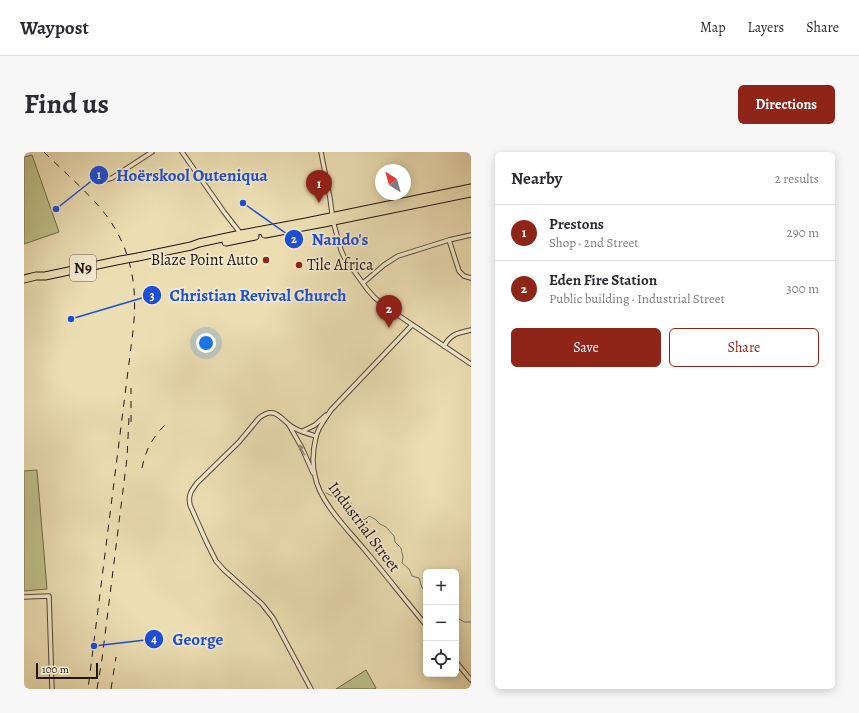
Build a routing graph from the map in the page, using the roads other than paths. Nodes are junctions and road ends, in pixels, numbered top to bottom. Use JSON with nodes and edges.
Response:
{"nodes":[{"id":1,"x":152,"y":152,"type":"edge"},
{"id":2,"x":182,"y":152,"type":"edge"},
{"id":3,"x":321,"y":152,"type":"edge"},
{"id":4,"x":94,"y":170,"type":"dead end"},
{"id":5,"x":471,"y":188,"type":"edge"},
{"id":6,"x":471,"y":193,"type":"edge"},
{"id":7,"x":333,"y":218,"type":"junction"},
{"id":8,"x":471,"y":234,"type":"edge"},
{"id":9,"x":242,"y":236,"type":"junction"},
{"id":10,"x":449,"y":240,"type":"junction"},
{"id":11,"x":45,"y":276,"type":"junction"},
{"id":12,"x":471,"y":278,"type":"edge"},
{"id":13,"x":24,"y":279,"type":"edge"},
{"id":14,"x":24,"y":284,"type":"edge"},
{"id":15,"x":363,"y":284,"type":"junction"},
{"id":16,"x":412,"y":325,"type":"junction"},
{"id":17,"x":471,"y":330,"type":"edge"},
{"id":18,"x":444,"y":346,"type":"junction"},
{"id":19,"x":471,"y":364,"type":"edge"},
{"id":20,"x":331,"y":410,"type":"junction"},
{"id":21,"x":288,"y":424,"type":"junction"},
{"id":22,"x":303,"y":431,"type":"junction"},
{"id":23,"x":316,"y":436,"type":"junction"},
{"id":24,"x":315,"y":477,"type":"junction"},
{"id":25,"x":24,"y":597,"type":"edge"},
{"id":26,"x":423,"y":621,"type":"edge"},
{"id":27,"x":459,"y":666,"type":"edge"},
{"id":28,"x":471,"y":680,"type":"edge"},
{"id":29,"x":52,"y":689,"type":"edge"},
{"id":30,"x":311,"y":689,"type":"edge"}],
"edges":[{"from":1,"to":4,"type":"street"},
{"from":2,"to":9,"type":"street"},
{"from":3,"to":7,"type":"street"},
{"from":5,"to":7,"type":"highway","number":"N9"},
{"from":6,"to":7,"type":"highway","number":"N9"},
{"from":7,"to":9,"type":"highway","number":"N9"},
{"from":7,"to":15,"type":"street"},
{"from":8,"to":10,"type":"street"},
{"from":9,"to":11,"type":"highway","number":"N9","bridge":true},
{"from":10,"to":12,"type":"street"},
{"from":10,"to":15,"type":"street"},
{"from":11,"to":13,"type":"highway","number":"N9"},
{"from":11,"to":14,"type":"highway","number":"N9"},
{"from":15,"to":16,"type":"street"},
{"from":16,"to":18,"type":"street"},
{"from":16,"to":20,"type":"street","name":"Industrial Street"},
{"from":17,"to":18,"type":"street"},
{"from":18,"to":19,"type":"street"},
{"from":20,"to":22,"type":"street"},
{"from":20,"to":23,"type":"street","name":"Industrial Street"},
{"from":21,"to":22,"type":"street"},
{"from":24,"to":21,"type":"street","one_way":true},
{"from":21,"to":30,"type":"street"},
{"from":22,"to":23,"type":"street"},
{"from":23,"to":24,"type":"street","name":"Industrial Street"},
{"from":24,"to":26,"type":"street","name":"Industrial Street"},
{"from":25,"to":29,"type":"street"},
{"from":27,"to":28,"type":"street"}]}
